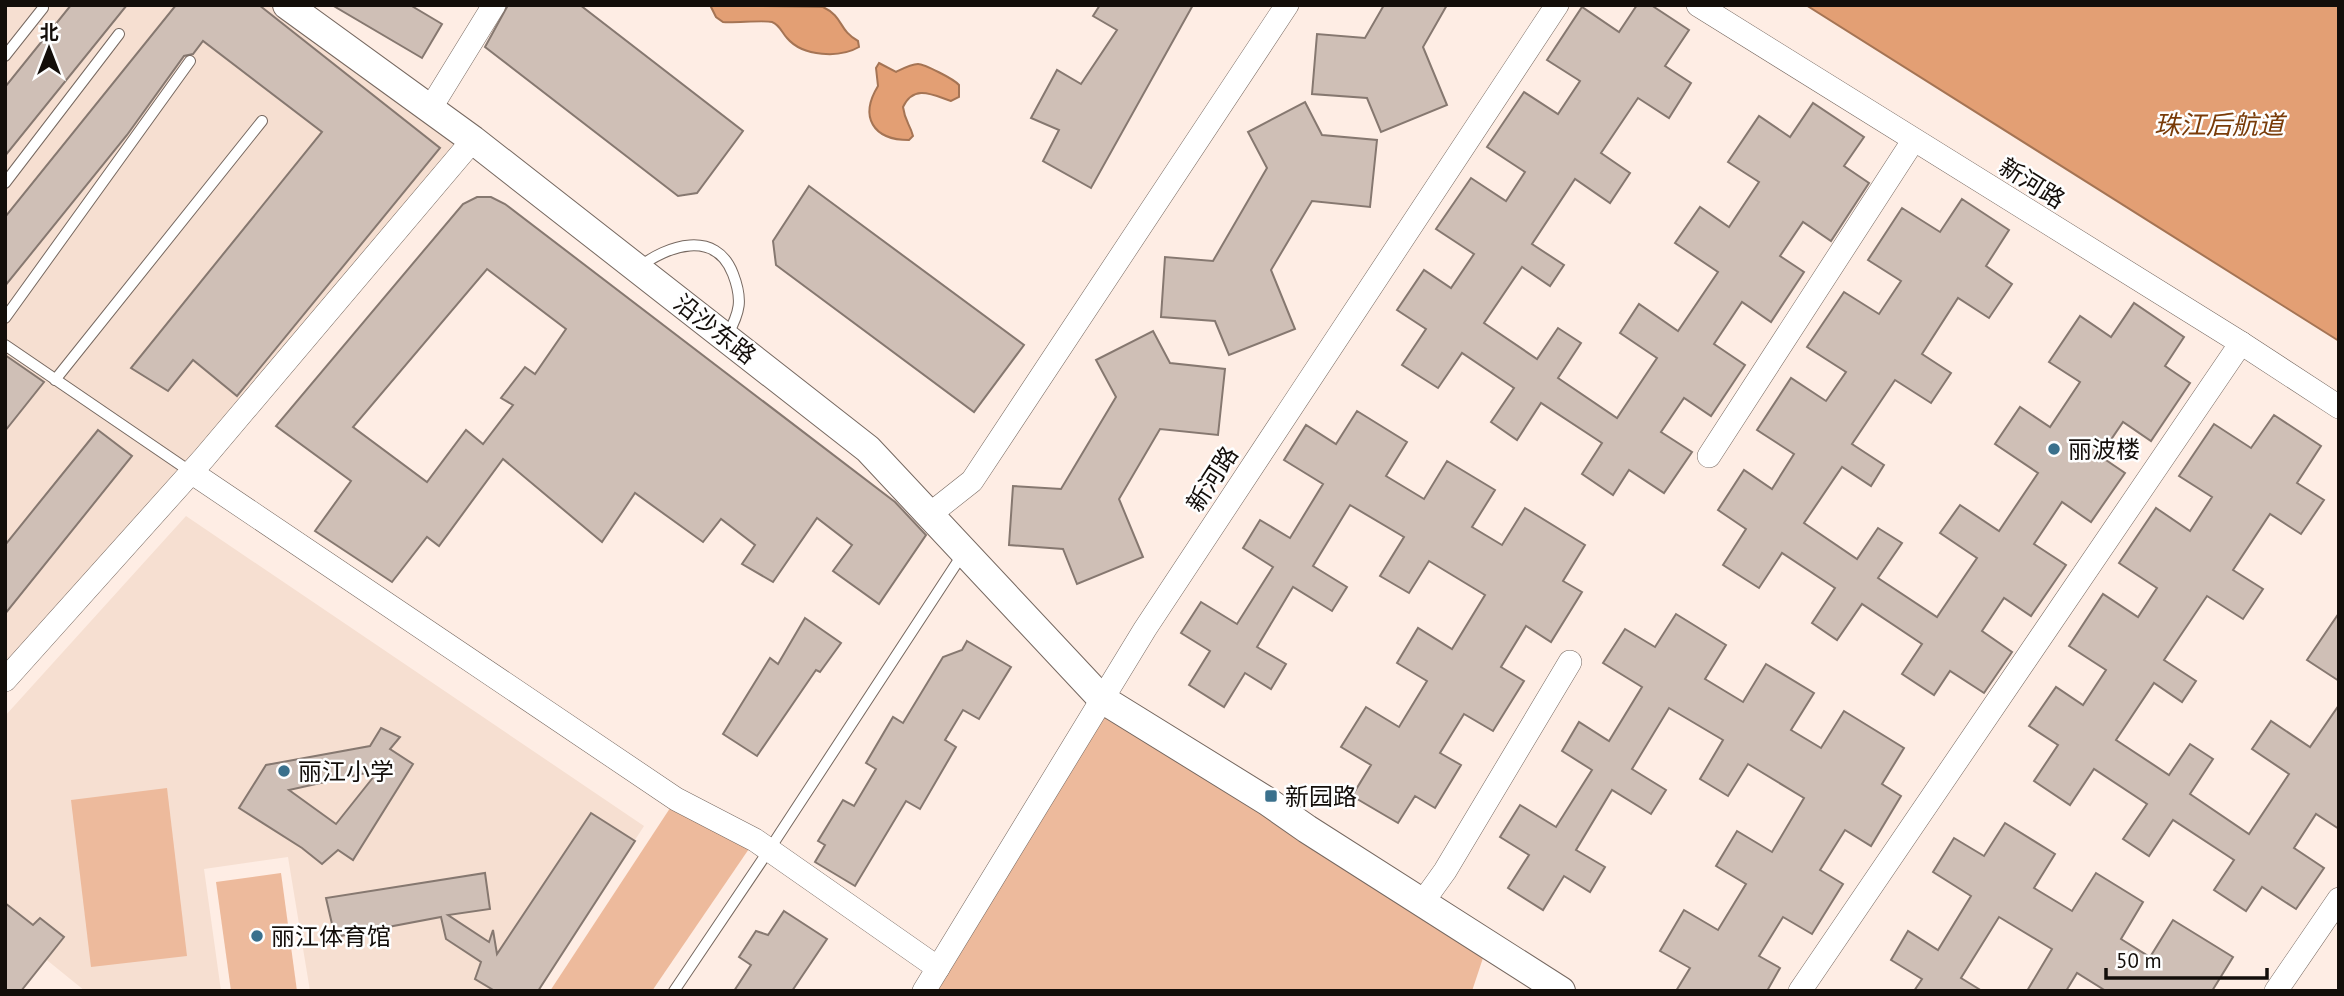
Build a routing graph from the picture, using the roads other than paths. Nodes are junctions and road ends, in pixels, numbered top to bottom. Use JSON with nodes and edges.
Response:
{"nodes":[{"id":1,"x":287,"y":5,"type":"edge"},
{"id":2,"x":494,"y":5,"type":"edge"},
{"id":3,"x":1287,"y":5,"type":"edge"},
{"id":4,"x":1557,"y":5,"type":"edge"},
{"id":5,"x":1698,"y":5,"type":"edge"},
{"id":6,"x":43,"y":8,"type":"dead end"},
{"id":7,"x":119,"y":34,"type":"dead end"},
{"id":8,"x":5,"y":57,"type":"edge"},
{"id":9,"x":190,"y":61,"type":"dead end"},
{"id":10,"x":430,"y":109,"type":"junction"},
{"id":11,"x":262,"y":121,"type":"dead end"},
{"id":12,"x":473,"y":140,"type":"junction"},
{"id":13,"x":1913,"y":141,"type":"junction"},
{"id":14,"x":5,"y":183,"type":"edge"},
{"id":15,"x":637,"y":268,"type":"junction"},
{"id":16,"x":5,"y":318,"type":"edge"},
{"id":17,"x":726,"y":338,"type":"junction"},
{"id":18,"x":2241,"y":343,"type":"junction"},
{"id":19,"x":5,"y":345,"type":"edge"},
{"id":20,"x":55,"y":380,"type":"junction"},
{"id":21,"x":2339,"y":407,"type":"edge"},
{"id":22,"x":1709,"y":456,"type":"dead end"},
{"id":23,"x":191,"y":472,"type":"junction"},
{"id":24,"x":929,"y":514,"type":"junction"},
{"id":25,"x":964,"y":552,"type":"junction"},
{"id":26,"x":1570,"y":662,"type":"dead end"},
{"id":27,"x":5,"y":680,"type":"edge"},
{"id":28,"x":1102,"y":699,"type":"junction"},
{"id":29,"x":769,"y":850,"type":"junction"},
{"id":30,"x":2339,"y":900,"type":"edge"},
{"id":31,"x":1422,"y":903,"type":"junction"},
{"id":32,"x":938,"y":968,"type":"junction"},
{"id":33,"x":674,"y":991,"type":"edge"},
{"id":34,"x":924,"y":991,"type":"edge"},
{"id":35,"x":1561,"y":991,"type":"edge"},
{"id":36,"x":1800,"y":991,"type":"edge"},
{"id":37,"x":2276,"y":991,"type":"edge"}],
"edges":[{"from":1,"to":10,"type":"street","name":"沿沙东路"},
{"from":2,"to":10,"type":"street"},
{"from":3,"to":24,"type":"street"},
{"from":4,"to":28,"type":"street","name":"新河路"},
{"from":5,"to":13,"type":"street","name":"新河路"},
{"from":6,"to":8,"type":"lane"},
{"from":7,"to":14,"type":"lane"},
{"from":9,"to":16,"type":"lane"},
{"from":10,"to":12,"type":"street","name":"沿沙东路"},
{"from":11,"to":20,"type":"lane"},
{"from":12,"to":15,"type":"street","name":"沿沙东路"},
{"from":12,"to":23,"type":"street"},
{"from":13,"to":18,"type":"street","name":"新河路"},
{"from":13,"to":22,"type":"street"},
{"from":15,"to":17,"type":"street","name":"沿沙东路"},
{"from":15,"to":17,"type":"lane"},
{"from":17,"to":24,"type":"street","name":"沿沙东路"},
{"from":18,"to":21,"type":"street","name":"新河路"},
{"from":18,"to":36,"type":"street"},
{"from":19,"to":20,"type":"lane"},
{"from":20,"to":23,"type":"lane"},
{"from":23,"to":27,"type":"street"},
{"from":23,"to":29,"type":"street"},
{"from":24,"to":25,"type":"street","name":"沿沙东路"},
{"from":25,"to":28,"type":"street","name":"沿沙东路"},
{"from":25,"to":29,"type":"lane"},
{"from":26,"to":31,"type":"street"},
{"from":28,"to":31,"type":"street"},
{"from":28,"to":32,"type":"street","name":"新河路"},
{"from":29,"to":32,"type":"street"},
{"from":29,"to":33,"type":"lane"},
{"from":30,"to":37,"type":"street"},
{"from":31,"to":35,"type":"street"},
{"from":32,"to":34,"type":"street","name":"新河路"}]}
